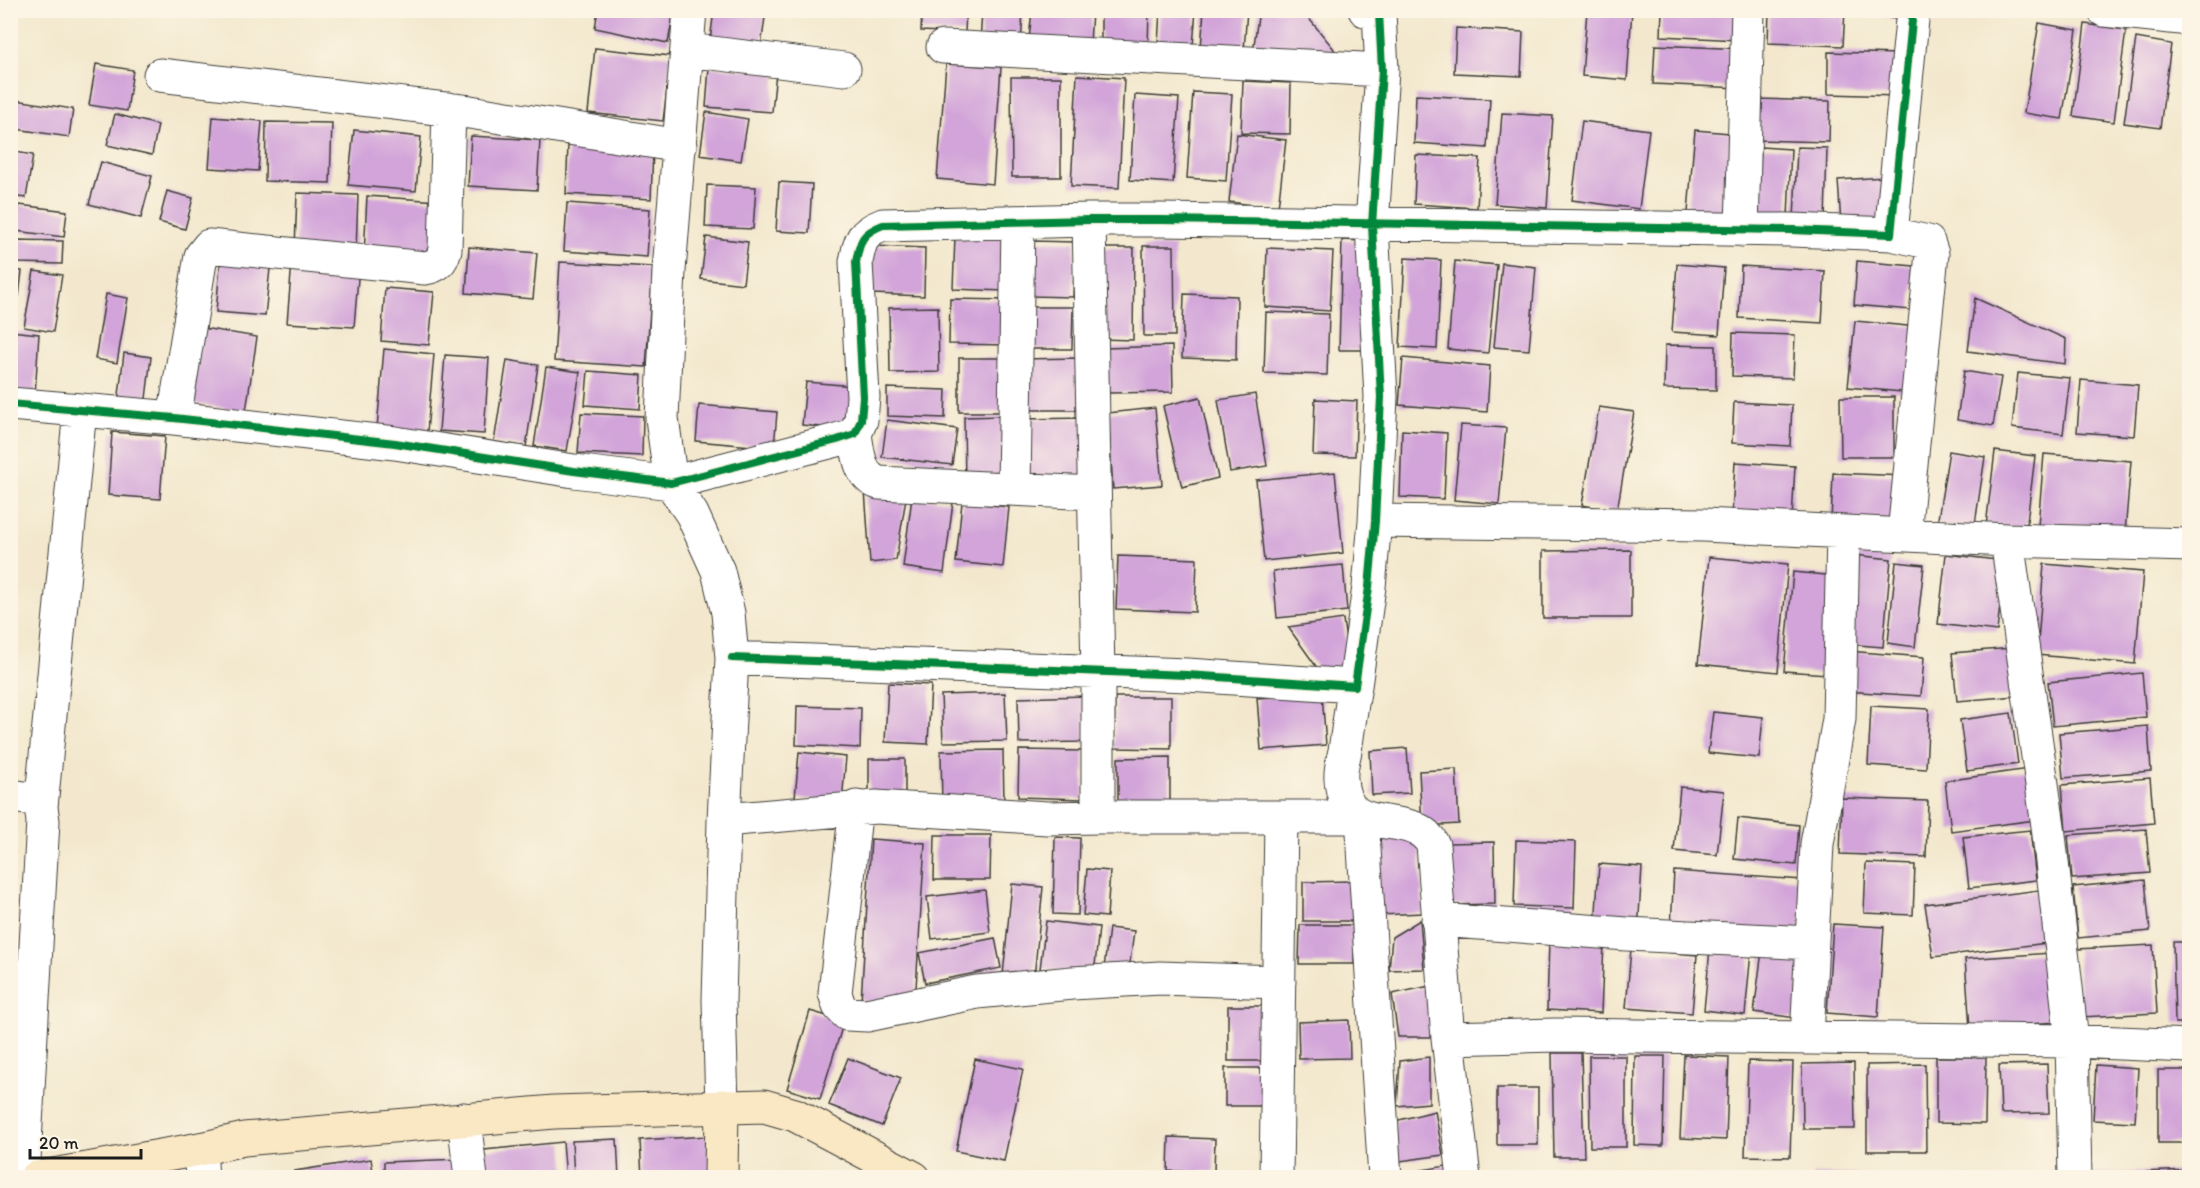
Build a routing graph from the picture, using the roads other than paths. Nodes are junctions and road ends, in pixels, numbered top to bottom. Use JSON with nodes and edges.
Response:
{"nodes":[{"id":1,"x":690,"y":10,"type":"edge"},
{"id":2,"x":1748,"y":10,"type":"edge"},
{"id":3,"x":1913,"y":10,"type":"edge"},
{"id":4,"x":2104,"y":10,"type":"edge"},
{"id":5,"x":1379,"y":11,"type":"edge"},
{"id":6,"x":2190,"y":19,"type":"edge"},
{"id":7,"x":943,"y":47,"type":"dead end"},
{"id":8,"x":687,"y":50,"type":"junction"},
{"id":9,"x":844,"y":69,"type":"dead end"},
{"id":10,"x":1382,"y":70,"type":"junction"},
{"id":11,"x":160,"y":75,"type":"dead end"},
{"id":12,"x":449,"y":109,"type":"junction"},
{"id":13,"x":680,"y":146,"type":"junction"},
{"id":14,"x":1089,"y":220,"type":"junction"},
{"id":15,"x":1018,"y":222,"type":"junction"},
{"id":16,"x":1372,"y":225,"type":"junction"},
{"id":17,"x":1742,"y":230,"type":"junction"},
{"id":18,"x":1891,"y":234,"type":"junction"},
{"id":19,"x":10,"y":404,"type":"edge"},
{"id":20,"x":80,"y":410,"type":"junction"},
{"id":21,"x":174,"y":418,"type":"junction"},
{"id":22,"x":855,"y":434,"type":"junction"},
{"id":23,"x":671,"y":483,"type":"junction"},
{"id":24,"x":1014,"y":489,"type":"junction"},
{"id":25,"x":1094,"y":493,"type":"junction"},
{"id":26,"x":1375,"y":521,"type":"junction"},
{"id":27,"x":1843,"y":531,"type":"junction"},
{"id":28,"x":1904,"y":534,"type":"junction"},
{"id":29,"x":2007,"y":540,"type":"junction"},
{"id":30,"x":2190,"y":545,"type":"edge"},
{"id":31,"x":732,"y":658,"type":"junction"},
{"id":32,"x":1098,"y":673,"type":"junction"},
{"id":33,"x":1355,"y":687,"type":"junction"},
{"id":34,"x":10,"y":796,"type":"edge"},
{"id":35,"x":41,"y":807,"type":"junction"},
{"id":36,"x":856,"y":807,"type":"junction"},
{"id":37,"x":1098,"y":817,"type":"junction"},
{"id":38,"x":1281,"y":817,"type":"junction"},
{"id":39,"x":1362,"y":817,"type":"junction"},
{"id":40,"x":724,"y":820,"type":"junction"},
{"id":41,"x":1438,"y":920,"type":"junction"},
{"id":42,"x":1811,"y":943,"type":"junction"},
{"id":43,"x":1279,"y":982,"type":"junction"},
{"id":44,"x":1448,"y":1038,"type":"junction"},
{"id":45,"x":1807,"y":1038,"type":"junction"},
{"id":46,"x":2072,"y":1041,"type":"junction"},
{"id":47,"x":2190,"y":1046,"type":"edge"},
{"id":48,"x":722,"y":1106,"type":"junction"},
{"id":49,"x":464,"y":1119,"type":"junction"},
{"id":50,"x":201,"y":1163,"type":"edge"},
{"id":51,"x":24,"y":1178,"type":"edge"},
{"id":52,"x":36,"y":1178,"type":"edge"},
{"id":53,"x":471,"y":1178,"type":"edge"},
{"id":54,"x":721,"y":1178,"type":"edge"},
{"id":55,"x":914,"y":1178,"type":"edge"},
{"id":56,"x":1276,"y":1178,"type":"edge"},
{"id":57,"x":1385,"y":1178,"type":"edge"},
{"id":58,"x":1464,"y":1178,"type":"edge"},
{"id":59,"x":2075,"y":1178,"type":"edge"}],
"edges":[{"from":1,"to":8,"type":"street"},
{"from":2,"to":17,"type":"street"},
{"from":3,"to":18,"type":"street"},
{"from":4,"to":6,"type":"street"},
{"from":5,"to":10,"type":"street"},
{"from":7,"to":10,"type":"street"},
{"from":8,"to":9,"type":"street"},
{"from":8,"to":13,"type":"street"},
{"from":10,"to":16,"type":"street"},
{"from":11,"to":12,"type":"street"},
{"from":12,"to":13,"type":"street"},
{"from":12,"to":21,"type":"street"},
{"from":13,"to":23,"type":"street"},
{"from":14,"to":15,"type":"street"},
{"from":14,"to":16,"type":"street"},
{"from":14,"to":25,"type":"street"},
{"from":15,"to":22,"type":"street"},
{"from":15,"to":24,"type":"street"},
{"from":16,"to":17,"type":"street"},
{"from":16,"to":26,"type":"street"},
{"from":17,"to":18,"type":"street"},
{"from":18,"to":28,"type":"street"},
{"from":19,"to":20,"type":"street"},
{"from":20,"to":21,"type":"street"},
{"from":20,"to":35,"type":"street"},
{"from":21,"to":23,"type":"street"},
{"from":22,"to":23,"type":"street"},
{"from":22,"to":24,"type":"street"},
{"from":23,"to":31,"type":"street"},
{"from":24,"to":25,"type":"street"},
{"from":25,"to":32,"type":"street"},
{"from":26,"to":27,"type":"street"},
{"from":26,"to":33,"type":"street"},
{"from":27,"to":28,"type":"street"},
{"from":27,"to":42,"type":"street"},
{"from":28,"to":29,"type":"street"},
{"from":29,"to":30,"type":"street"},
{"from":29,"to":46,"type":"street"},
{"from":31,"to":32,"type":"street"},
{"from":31,"to":40,"type":"street"},
{"from":32,"to":33,"type":"street"},
{"from":32,"to":37,"type":"street"},
{"from":33,"to":39,"type":"street"},
{"from":34,"to":35,"type":"street"},
{"from":35,"to":51,"type":"street"},
{"from":36,"to":37,"type":"street"},
{"from":36,"to":40,"type":"street"},
{"from":36,"to":43,"type":"street"},
{"from":37,"to":38,"type":"street"},
{"from":38,"to":39,"type":"street"},
{"from":38,"to":43,"type":"street"},
{"from":39,"to":41,"type":"street"},
{"from":39,"to":57,"type":"street"},
{"from":40,"to":48,"type":"street"},
{"from":41,"to":42,"type":"street"},
{"from":41,"to":44,"type":"street"},
{"from":42,"to":45,"type":"street"},
{"from":43,"to":56,"type":"street"},
{"from":44,"to":45,"type":"street"},
{"from":44,"to":58,"type":"street"},
{"from":45,"to":46,"type":"street"},
{"from":46,"to":47,"type":"street"},
{"from":46,"to":59,"type":"street"},
{"from":48,"to":49,"type":"street"},
{"from":48,"to":54,"type":"street"},
{"from":48,"to":55,"type":"street"},
{"from":49,"to":50,"type":"street"},
{"from":49,"to":53,"type":"street"},
{"from":50,"to":52,"type":"street"}]}
